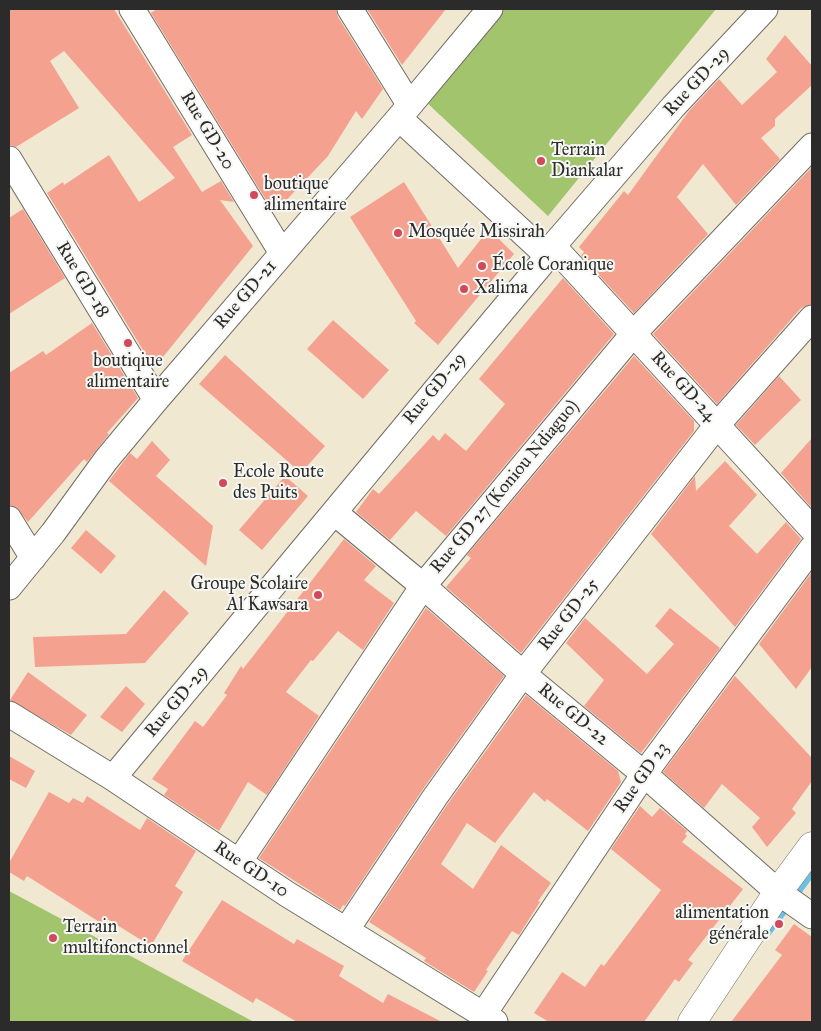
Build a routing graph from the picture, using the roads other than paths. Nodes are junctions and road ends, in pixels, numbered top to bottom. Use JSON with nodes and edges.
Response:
{"nodes":[{"id":1,"x":132,"y":9,"type":"edge"},
{"id":2,"x":350,"y":9,"type":"edge"},
{"id":3,"x":490,"y":9,"type":"edge"},
{"id":4,"x":765,"y":9,"type":"edge"},
{"id":5,"x":404,"y":111,"type":"junction"},
{"id":6,"x":812,"y":146,"type":"edge"},
{"id":7,"x":9,"y":159,"type":"edge"},
{"id":8,"x":551,"y":251,"type":"junction"},
{"id":9,"x":282,"y":253,"type":"junction"},
{"id":10,"x":812,"y":318,"type":"edge"},
{"id":11,"x":634,"y":333,"type":"junction"},
{"id":12,"x":156,"y":400,"type":"junction"},
{"id":13,"x":717,"y":425,"type":"junction"},
{"id":14,"x":335,"y":513,"type":"junction"},
{"id":15,"x":9,"y":519,"type":"edge"},
{"id":16,"x":812,"y":529,"type":"edge"},
{"id":17,"x":812,"y":548,"type":"edge"},
{"id":18,"x":32,"y":558,"type":"junction"},
{"id":19,"x":423,"y":586,"type":"junction"},
{"id":20,"x":9,"y":588,"type":"edge"},
{"id":21,"x":523,"y":674,"type":"junction"},
{"id":22,"x":9,"y":714,"type":"edge"},
{"id":23,"x":644,"y":774,"type":"junction"},
{"id":24,"x":113,"y":778,"type":"junction"},
{"id":25,"x":812,"y":846,"type":"edge"},
{"id":26,"x":239,"y":862,"type":"junction"},
{"id":27,"x":778,"y":892,"type":"junction"},
{"id":28,"x":812,"y":916,"type":"edge"},
{"id":29,"x":347,"y":929,"type":"junction"},
{"id":30,"x":489,"y":1019,"type":"edge"},
{"id":31,"x":692,"y":1022,"type":"edge"}],
"edges":[{"from":1,"to":9,"type":"street","name":"Rue GD-20"},
{"from":2,"to":5,"type":"street","name":"Rue GD-24"},
{"from":3,"to":5,"type":"street","name":"Rue GD-21"},
{"from":4,"to":8,"type":"street","name":"Rue GD-29"},
{"from":5,"to":8,"type":"street","name":"Rue GD-24"},
{"from":5,"to":9,"type":"street","name":"Rue GD-21"},
{"from":6,"to":11,"type":"street","name":"Rue GD 27 (Koniou Ndiaguo)"},
{"from":7,"to":12,"type":"street","name":"Rue GD-18"},
{"from":8,"to":11,"type":"street","name":"Rue GD-24"},
{"from":8,"to":14,"type":"street","name":"Rue GD-29"},
{"from":9,"to":12,"type":"street","name":"Rue GD-21"},
{"from":10,"to":13,"type":"street","name":"Rue GD-25"},
{"from":11,"to":13,"type":"street","name":"Rue GD-24"},
{"from":11,"to":19,"type":"street","name":"Rue GD 27 (Koniou Ndiaguo)"},
{"from":12,"to":18,"type":"street","name":"Rue GD-21"},
{"from":13,"to":16,"type":"street","name":"Rue GD-24"},
{"from":13,"to":21,"type":"street","name":"Rue GD-25"},
{"from":14,"to":19,"type":"street","name":"Rue GD-22"},
{"from":14,"to":24,"type":"street","name":"Rue GD-29"},
{"from":15,"to":18,"type":"street"},
{"from":17,"to":23,"type":"street","name":"Rue GD 23"},
{"from":18,"to":20,"type":"street","name":"Rue GD-21"},
{"from":19,"to":21,"type":"street","name":"Rue GD-22"},
{"from":19,"to":26,"type":"street","name":"Rue GD 27 (Koniou Ndiaguo)"},
{"from":21,"to":23,"type":"street","name":"Rue GD-22"},
{"from":21,"to":29,"type":"street","name":"Rue GD-25"},
{"from":22,"to":24,"type":"street","name":"Rue GD-10"},
{"from":23,"to":27,"type":"street","name":"Rue GD-22"},
{"from":23,"to":30,"type":"street","name":"Rue GD 23"},
{"from":24,"to":26,"type":"street","name":"Rue GD-10"},
{"from":25,"to":27,"type":"main road"},
{"from":26,"to":29,"type":"street","name":"Rue GD-10"},
{"from":27,"to":28,"type":"street","name":"Rue GD-22"},
{"from":27,"to":31,"type":"main road"},
{"from":29,"to":30,"type":"street","name":"Rue GD-10"}]}
